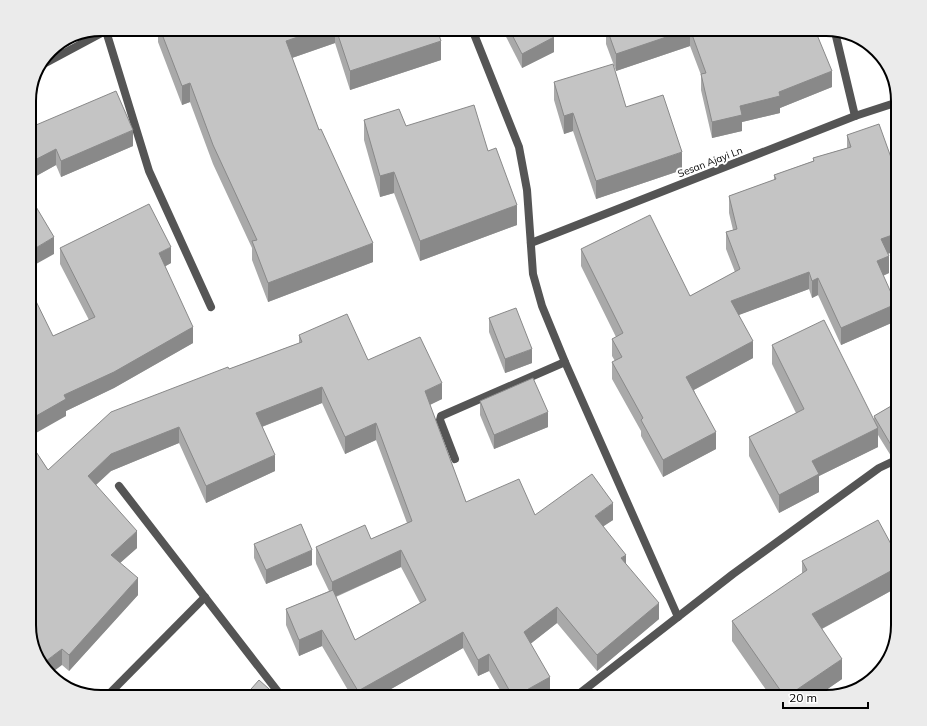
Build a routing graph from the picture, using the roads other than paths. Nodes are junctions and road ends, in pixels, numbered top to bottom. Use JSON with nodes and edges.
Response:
{"nodes":[{"id":1,"x":109,"y":36,"type":"edge"},
{"id":2,"x":475,"y":36,"type":"edge"},
{"id":3,"x":95,"y":37,"type":"edge"},
{"id":4,"x":836,"y":37,"type":"edge"},
{"id":5,"x":52,"y":59,"type":"edge"},
{"id":6,"x":891,"y":104,"type":"edge"},
{"id":7,"x":855,"y":116,"type":"junction"},
{"id":8,"x":531,"y":243,"type":"junction"},
{"id":9,"x":211,"y":307,"type":"dead end"},
{"id":10,"x":564,"y":362,"type":"junction"},
{"id":11,"x":455,"y":458,"type":"dead end"},
{"id":12,"x":891,"y":462,"type":"edge"},
{"id":13,"x":119,"y":486,"type":"dead end"},
{"id":14,"x":205,"y":598,"type":"junction"},
{"id":15,"x":678,"y":617,"type":"junction"},
{"id":16,"x":113,"y":690,"type":"edge"},
{"id":17,"x":277,"y":690,"type":"edge"},
{"id":18,"x":584,"y":690,"type":"edge"}],
"edges":[{"from":1,"to":9,"type":"street"},
{"from":2,"to":8,"type":"street"},
{"from":3,"to":5,"type":"street"},
{"from":4,"to":7,"type":"street"},
{"from":6,"to":7,"type":"street","name":"Sesan Ajayi Ln"},
{"from":7,"to":8,"type":"street","name":"Sesan Ajayi Ln"},
{"from":8,"to":10,"type":"street"},
{"from":10,"to":11,"type":"street"},
{"from":10,"to":15,"type":"street"},
{"from":12,"to":15,"type":"street"},
{"from":13,"to":14,"type":"street"},
{"from":14,"to":16,"type":"street"},
{"from":14,"to":17,"type":"street"},
{"from":15,"to":18,"type":"street"}]}
